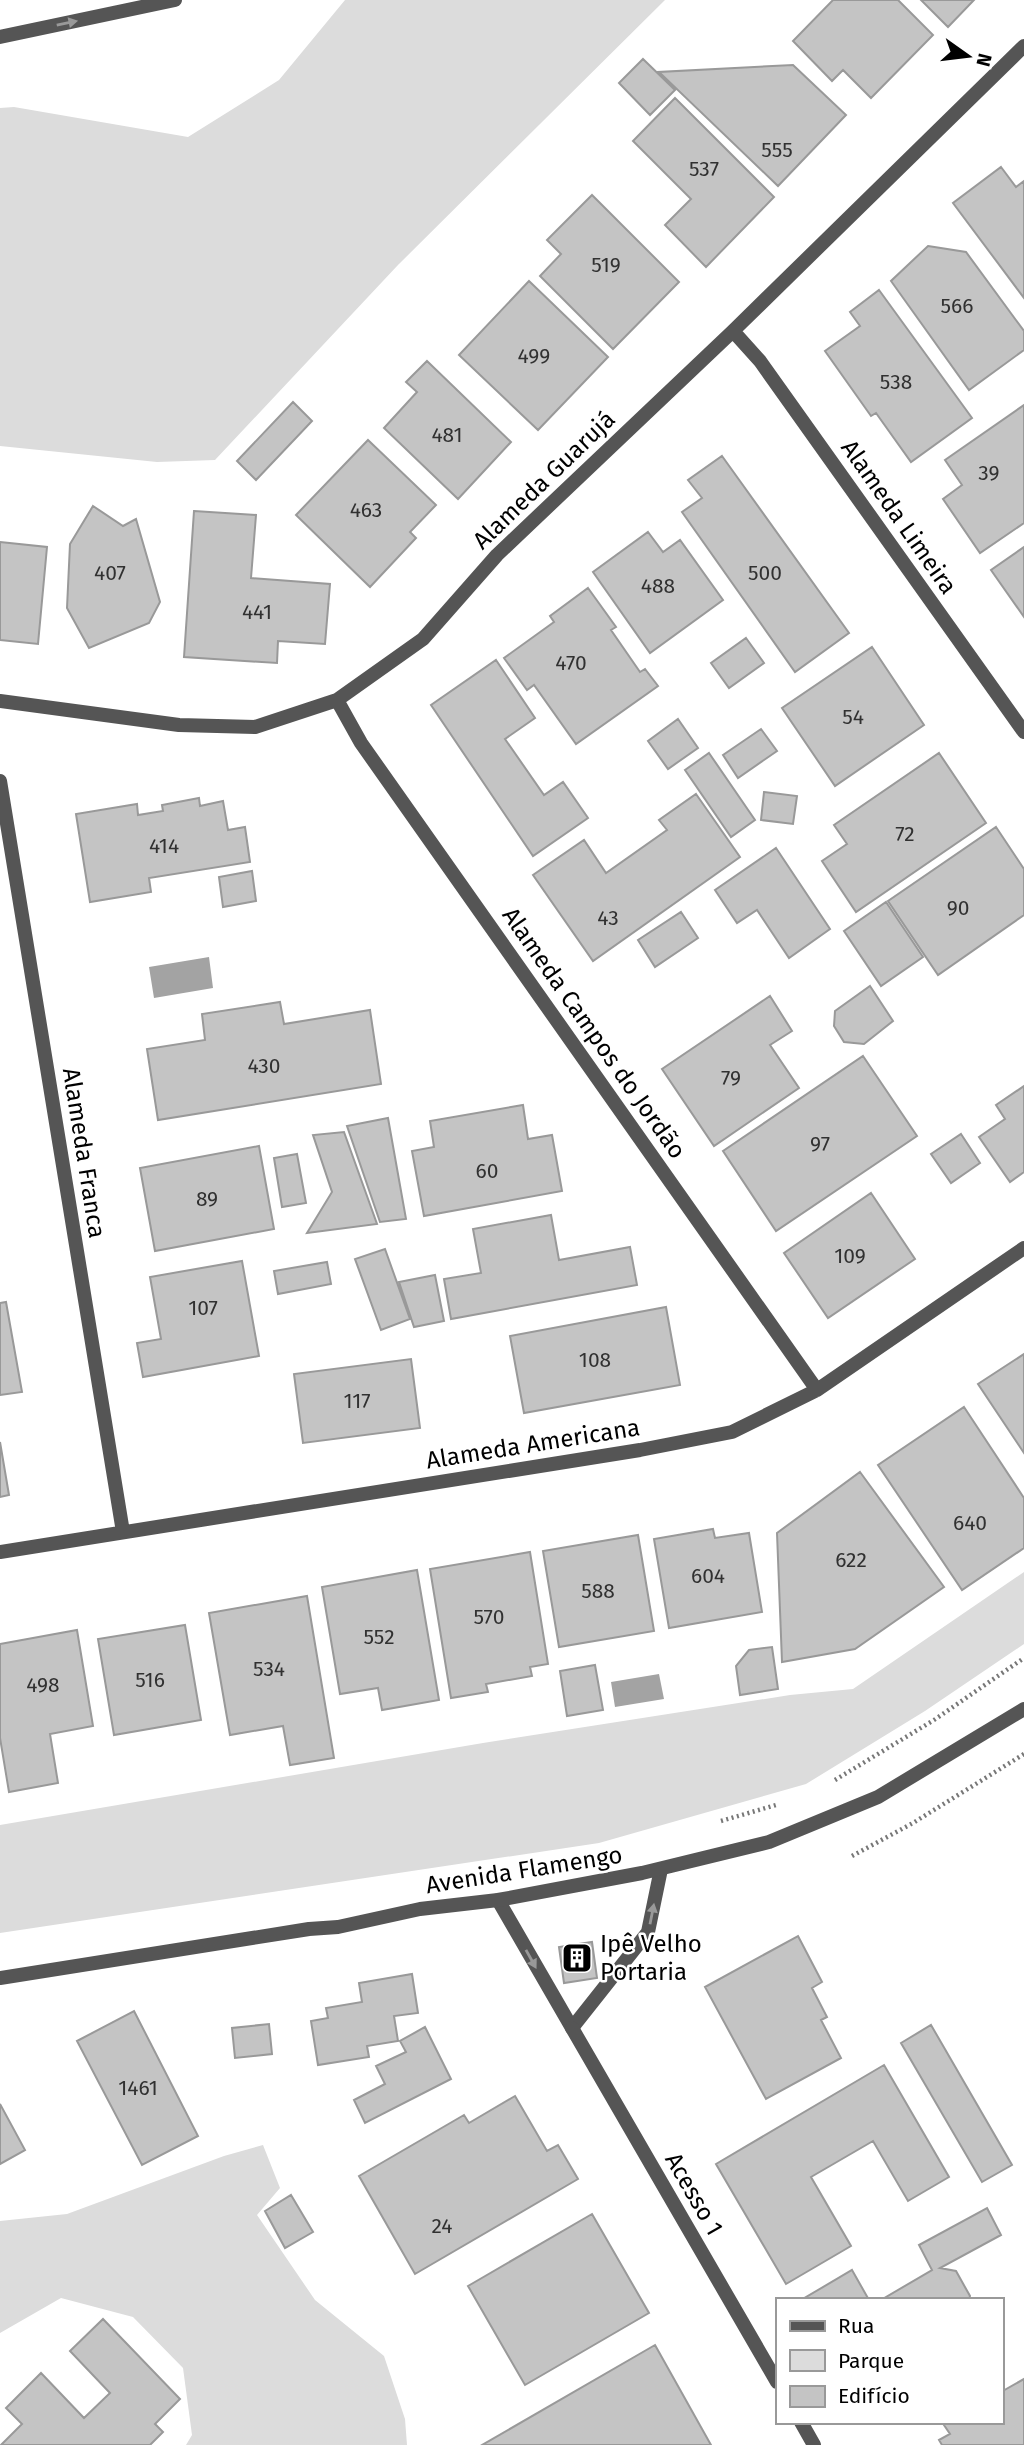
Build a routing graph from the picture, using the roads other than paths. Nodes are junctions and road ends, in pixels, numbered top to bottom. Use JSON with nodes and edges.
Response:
{"nodes":[{"id":1,"x":175,"y":0,"type":"edge"},
{"id":2,"x":0,"y":37,"type":"edge"},
{"id":3,"x":1024,"y":46,"type":"edge"},
{"id":4,"x":733,"y":331,"type":"junction"},
{"id":5,"x":337,"y":700,"type":"junction"},
{"id":6,"x":0,"y":701,"type":"edge"},
{"id":7,"x":1024,"y":732,"type":"edge"},
{"id":8,"x":0,"y":781,"type":"edge"},
{"id":9,"x":1024,"y":1248,"type":"edge"},
{"id":10,"x":817,"y":1390,"type":"junction"},
{"id":11,"x":123,"y":1532,"type":"junction"},
{"id":12,"x":0,"y":1552,"type":"edge"},
{"id":13,"x":1024,"y":1709,"type":"edge"},
{"id":14,"x":661,"y":1869,"type":"junction"},
{"id":15,"x":498,"y":1900,"type":"junction"},
{"id":16,"x":0,"y":1978,"type":"edge"},
{"id":17,"x":572,"y":2028,"type":"junction"},
{"id":18,"x":776,"y":2380,"type":"edge"},
{"id":19,"x":802,"y":2424,"type":"edge"},
{"id":20,"x":814,"y":2445,"type":"edge"}],
"edges":[{"from":2,"to":1,"type":"street","one_way":true},
{"from":3,"to":4,"type":"street","name":"Alameda Guarujá"},
{"from":4,"to":5,"type":"street","name":"Alameda Guarujá"},
{"from":4,"to":7,"type":"street","name":"Alameda Limeira"},
{"from":5,"to":6,"type":"street","name":"Alameda Guarujá"},
{"from":5,"to":10,"type":"street","name":"Alameda Campos do Jordão"},
{"from":8,"to":11,"type":"street","name":"Alameda Franca"},
{"from":9,"to":10,"type":"street","name":"Alameda Americana"},
{"from":10,"to":11,"type":"street","name":"Alameda Americana"},
{"from":11,"to":12,"type":"street","name":"Alameda Americana"},
{"from":13,"to":14,"type":"street","name":"Avenida Flamengo"},
{"from":14,"to":15,"type":"street","name":"Avenida Flamengo"},
{"from":17,"to":14,"type":"street","one_way":true},
{"from":15,"to":16,"type":"street","name":"Avenida Flamengo"},
{"from":15,"to":17,"type":"street","name":"Acesso 1","one_way":true},
{"from":17,"to":18,"type":"street","name":"Acesso 1"},
{"from":19,"to":20,"type":"street"}]}
